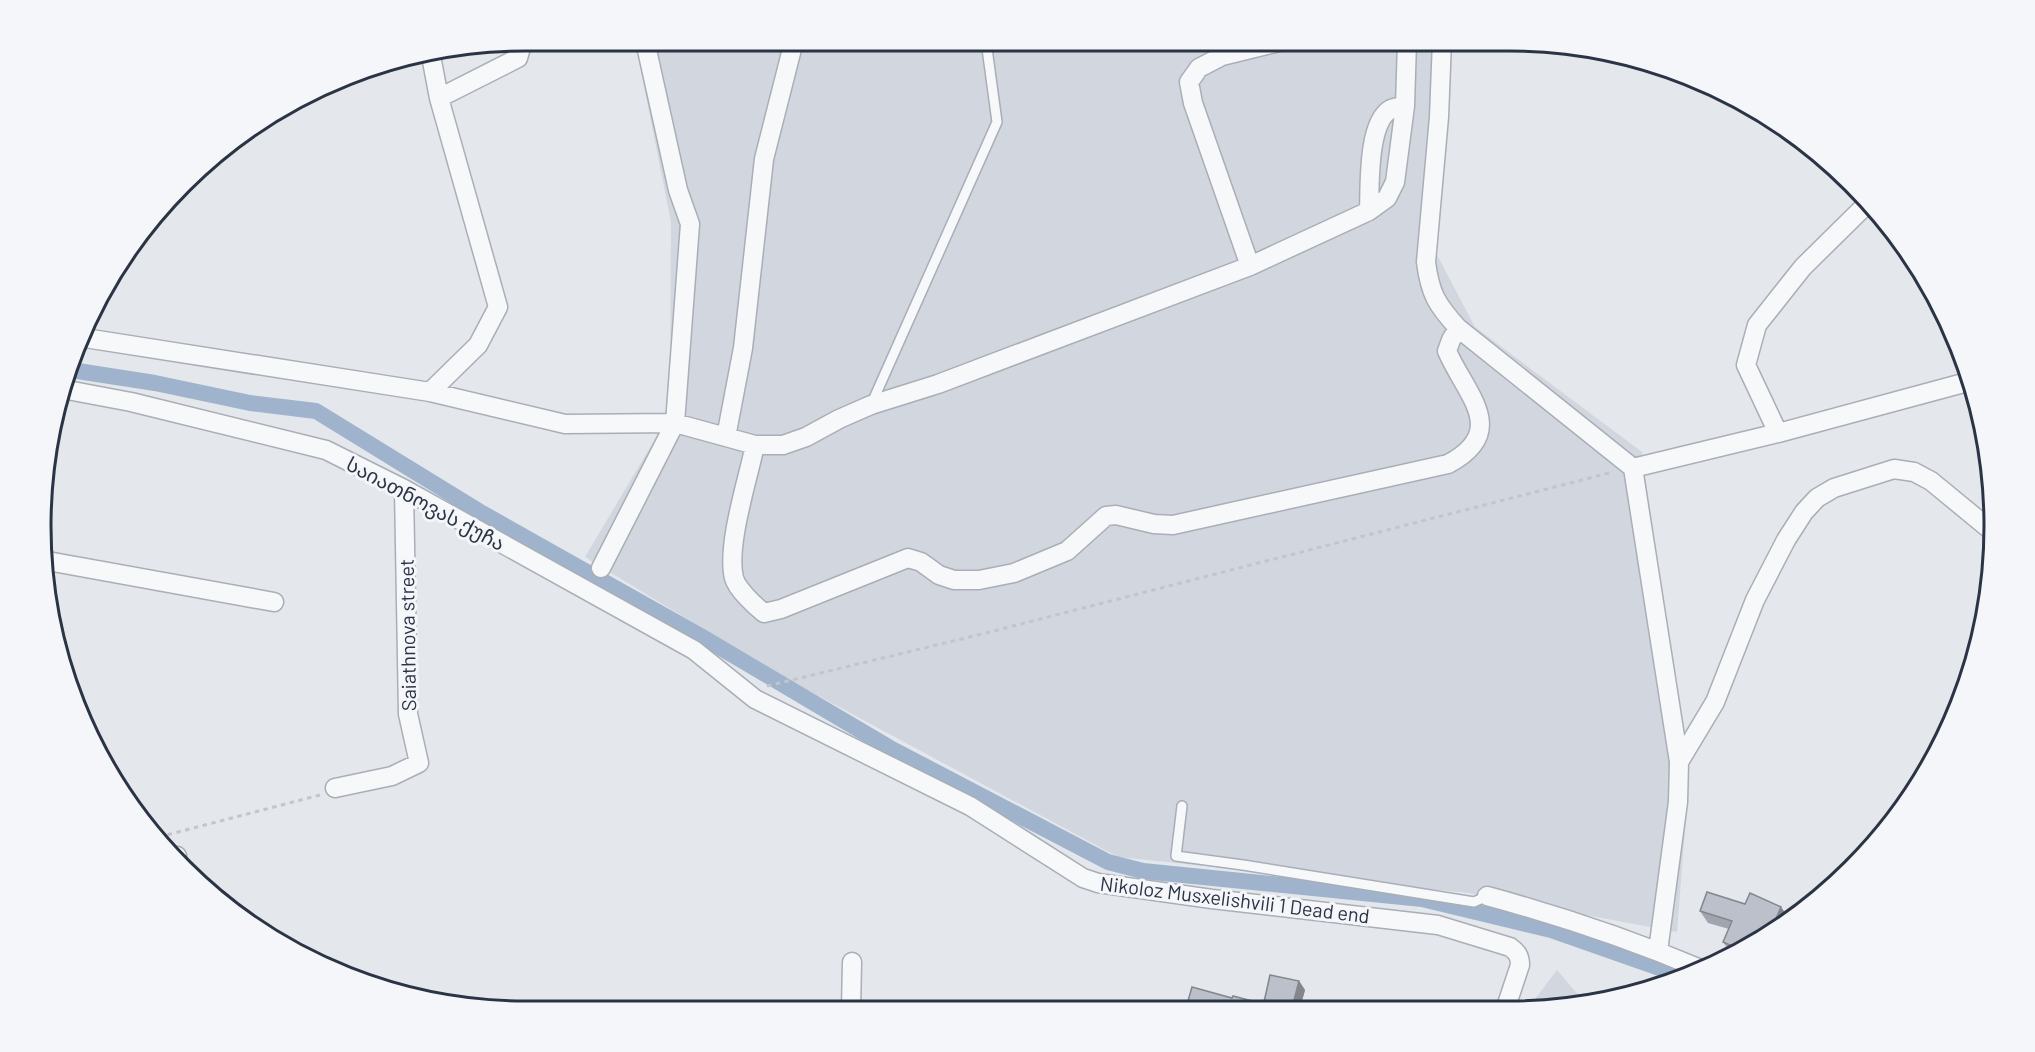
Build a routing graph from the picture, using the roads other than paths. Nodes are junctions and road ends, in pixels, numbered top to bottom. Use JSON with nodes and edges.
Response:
{"nodes":[{"id":1,"x":520,"y":51,"type":"edge"},
{"id":2,"x":647,"y":51,"type":"edge"},
{"id":3,"x":791,"y":51,"type":"edge"},
{"id":4,"x":987,"y":51,"type":"edge"},
{"id":5,"x":1242,"y":51,"type":"edge"},
{"id":6,"x":1407,"y":51,"type":"edge"},
{"id":7,"x":1442,"y":51,"type":"edge"},
{"id":8,"x":432,"y":60,"type":"edge"},
{"id":9,"x":439,"y":98,"type":"junction"},
{"id":10,"x":1405,"y":106,"type":"junction"},
{"id":11,"x":1862,"y":208,"type":"edge"},
{"id":12,"x":1369,"y":211,"type":"junction"},
{"id":13,"x":1250,"y":266,"type":"junction"},
{"id":14,"x":1458,"y":328,"type":"junction"},
{"id":15,"x":89,"y":339,"type":"edge"},
{"id":16,"x":1962,"y":383,"type":"edge"},
{"id":17,"x":71,"y":391,"type":"edge"},
{"id":18,"x":430,"y":392,"type":"junction"},
{"id":19,"x":871,"y":405,"type":"junction"},
{"id":20,"x":675,"y":423,"type":"junction"},
{"id":21,"x":1778,"y":433,"type":"junction"},
{"id":22,"x":726,"y":437,"type":"junction"},
{"id":23,"x":755,"y":445,"type":"junction"},
{"id":24,"x":1633,"y":468,"type":"junction"},
{"id":25,"x":404,"y":489,"type":"junction"},
{"id":26,"x":1984,"y":525,"type":"edge"},
{"id":27,"x":52,"y":562,"type":"edge"},
{"id":28,"x":601,"y":568,"type":"dead end"},
{"id":29,"x":274,"y":602,"type":"dead end"},
{"id":30,"x":757,"y":694,"type":"joint"},
{"id":31,"x":1679,"y":762,"type":"junction"},
{"id":32,"x":335,"y":788,"type":"road end"},
{"id":33,"x":1182,"y":806,"type":"dead end"},
{"id":34,"x":1487,"y":896,"type":"joint"},
{"id":35,"x":1658,"y":951,"type":"junction"},
{"id":36,"x":852,"y":962,"type":"dead end"},
{"id":37,"x":1691,"y":965,"type":"edge"},
{"id":38,"x":851,"y":1001,"type":"edge"},
{"id":39,"x":1508,"y":1001,"type":"edge"}],
"edges":[{"from":1,"to":9,"type":"street"},
{"from":2,"to":20,"type":"street"},
{"from":3,"to":22,"type":"street"},
{"from":4,"to":19,"type":"lane"},
{"from":5,"to":13,"type":"street"},
{"from":6,"to":10,"type":"street"},
{"from":7,"to":14,"type":"street"},
{"from":8,"to":9,"type":"street"},
{"from":9,"to":18,"type":"street"},
{"from":10,"to":12,"type":"street"},
{"from":10,"to":12,"type":"street"},
{"from":11,"to":21,"type":"street"},
{"from":12,"to":13,"type":"street"},
{"from":13,"to":19,"type":"street"},
{"from":14,"to":23,"type":"street"},
{"from":14,"to":24,"type":"street"},
{"from":15,"to":18,"type":"street"},
{"from":16,"to":21,"type":"street"},
{"from":17,"to":25,"type":"street","name":"საიათნოვას ქუჩა"},
{"from":18,"to":20,"type":"street"},
{"from":19,"to":23,"type":"street"},
{"from":20,"to":22,"type":"street"},
{"from":20,"to":28,"type":"street"},
{"from":21,"to":24,"type":"street"},
{"from":22,"to":23,"type":"street"},
{"from":24,"to":31,"type":"street"},
{"from":25,"to":30,"type":"street","name":"საიათნოვას ქუჩა"},
{"from":25,"to":32,"type":"street","name":"Saiathnova street"},
{"from":26,"to":31,"type":"street"},
{"from":27,"to":29,"type":"street"},
{"from":30,"to":39,"type":"street","name":"Nikoloz Musxelishvili 1 Dead end"},
{"from":31,"to":35,"type":"street"},
{"from":33,"to":34,"type":"lane"},
{"from":34,"to":35,"type":"street"},
{"from":35,"to":37,"type":"street"},
{"from":36,"to":38,"type":"street"}]}
